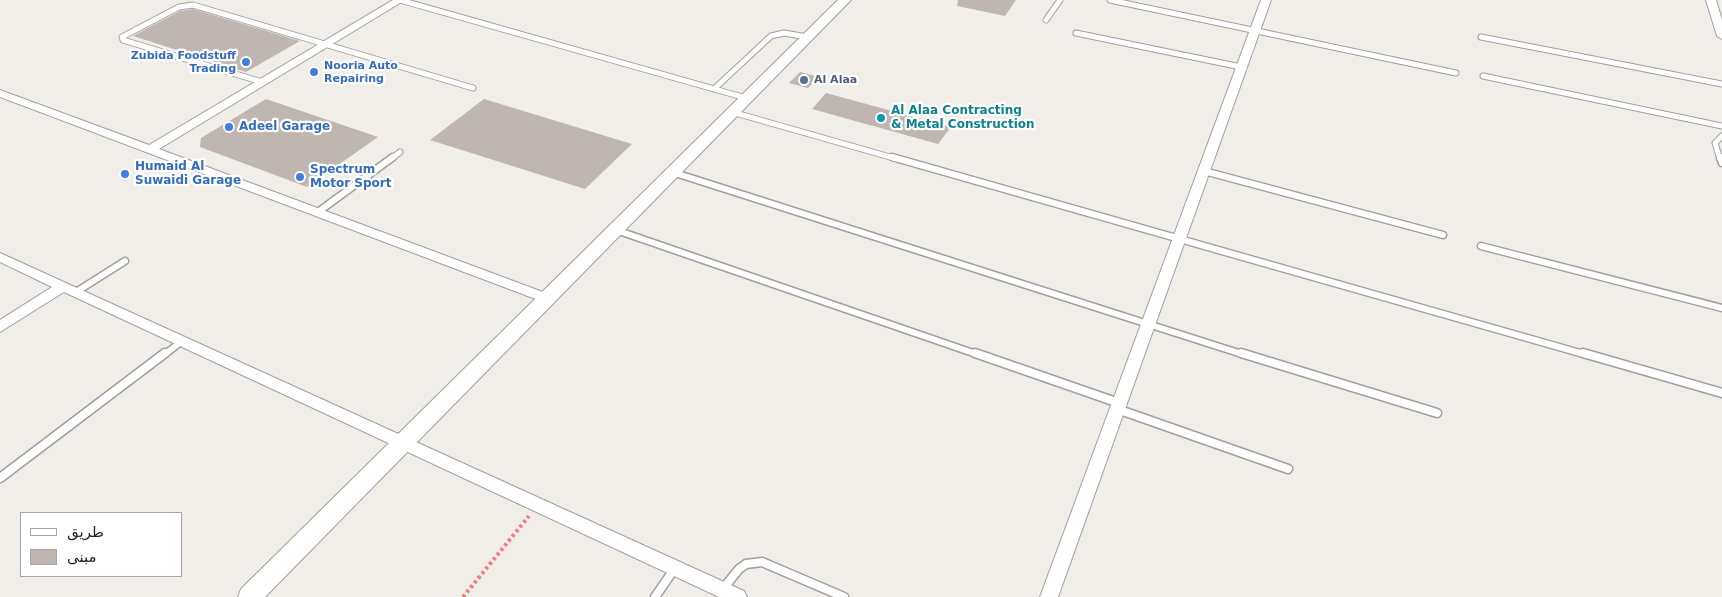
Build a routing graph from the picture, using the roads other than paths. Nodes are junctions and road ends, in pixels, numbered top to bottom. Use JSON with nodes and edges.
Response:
{"nodes":[{"id":1,"x":400,"y":0,"type":"edge"},
{"id":2,"x":844,"y":0,"type":"edge"},
{"id":3,"x":1060,"y":0,"type":"edge"},
{"id":4,"x":1110,"y":0,"type":"edge"},
{"id":5,"x":1266,"y":0,"type":"edge"},
{"id":6,"x":1715,"y":5,"type":"edge"},
{"id":7,"x":1046,"y":20,"type":"dead end"},
{"id":8,"x":1255,"y":30,"type":"junction"},
{"id":9,"x":1076,"y":33,"type":"dead end"},
{"id":10,"x":1481,"y":36,"type":"dead end"},
{"id":11,"x":1722,"y":36,"type":"edge"},
{"id":12,"x":807,"y":37,"type":"junction"},
{"id":13,"x":326,"y":44,"type":"junction"},
{"id":14,"x":1241,"y":67,"type":"junction"},
{"id":15,"x":1456,"y":73,"type":"dead end"},
{"id":16,"x":1483,"y":76,"type":"dead end"},
{"id":17,"x":262,"y":82,"type":"junction"},
{"id":18,"x":1722,"y":84,"type":"edge"},
{"id":19,"x":473,"y":88,"type":"dead end"},
{"id":20,"x":714,"y":89,"type":"junction"},
{"id":21,"x":0,"y":93,"type":"edge"},
{"id":22,"x":746,"y":98,"type":"junction"},
{"id":23,"x":732,"y":112,"type":"junction"},
{"id":24,"x":1722,"y":126,"type":"edge"},
{"id":25,"x":1722,"y":136,"type":"edge"},
{"id":26,"x":150,"y":149,"type":"junction"},
{"id":27,"x":400,"y":152,"type":"dead end"},
{"id":28,"x":1722,"y":163,"type":"edge"},
{"id":29,"x":1204,"y":171,"type":"junction"},
{"id":30,"x":672,"y":172,"type":"junction"},
{"id":31,"x":318,"y":212,"type":"junction"},
{"id":32,"x":615,"y":229,"type":"junction"},
{"id":33,"x":1443,"y":235,"type":"dead end"},
{"id":34,"x":1179,"y":239,"type":"junction"},
{"id":35,"x":1481,"y":246,"type":"dead end"},
{"id":36,"x":0,"y":257,"type":"edge"},
{"id":37,"x":124,"y":261,"type":"dead end"},
{"id":38,"x":70,"y":289,"type":"junction"},
{"id":39,"x":546,"y":298,"type":"junction"},
{"id":40,"x":1722,"y":308,"type":"edge"},
{"id":41,"x":1148,"y":324,"type":"junction"},
{"id":42,"x":0,"y":327,"type":"edge"},
{"id":43,"x":182,"y":341,"type":"junction"},
{"id":44,"x":1722,"y":393,"type":"edge"},
{"id":45,"x":1118,"y":406,"type":"junction"},
{"id":46,"x":1437,"y":414,"type":"dead end"},
{"id":47,"x":403,"y":442,"type":"junction"},
{"id":48,"x":1288,"y":469,"type":"dead end"},
{"id":49,"x":0,"y":478,"type":"edge"},
{"id":50,"x":675,"y":568,"type":"junction"},
{"id":51,"x":722,"y":590,"type":"junction"},
{"id":52,"x":249,"y":597,"type":"edge"},
{"id":53,"x":655,"y":597,"type":"edge"},
{"id":54,"x":738,"y":597,"type":"edge"},
{"id":55,"x":844,"y":597,"type":"edge"},
{"id":56,"x":1049,"y":597,"type":"edge"}],
"edges":[{"from":1,"to":13,"type":"street"},
{"from":1,"to":20,"type":"lane"},
{"from":2,"to":12,"type":"street"},
{"from":3,"to":7,"type":"lane"},
{"from":4,"to":8,"type":"lane"},
{"from":5,"to":8,"type":"street"},
{"from":6,"to":11,"type":"street"},
{"from":8,"to":14,"type":"street"},
{"from":8,"to":15,"type":"lane"},
{"from":9,"to":14,"type":"lane"},
{"from":10,"to":18,"type":"lane"},
{"from":12,"to":20,"type":"lane"},
{"from":12,"to":22,"type":"street"},
{"from":13,"to":17,"type":"street"},
{"from":13,"to":17,"type":"lane"},
{"from":13,"to":19,"type":"lane"},
{"from":14,"to":29,"type":"street"},
{"from":16,"to":24,"type":"lane"},
{"from":17,"to":26,"type":"street"},
{"from":20,"to":22,"type":"lane"},
{"from":21,"to":26,"type":"street"},
{"from":22,"to":23,"type":"street"},
{"from":23,"to":30,"type":"street"},
{"from":23,"to":34,"type":"lane"},
{"from":25,"to":28,"type":"lane"},
{"from":26,"to":31,"type":"street"},
{"from":27,"to":31,"type":"lane"},
{"from":29,"to":33,"type":"lane"},
{"from":29,"to":34,"type":"street"},
{"from":30,"to":32,"type":"street"},
{"from":30,"to":41,"type":"lane"},
{"from":31,"to":39,"type":"street"},
{"from":32,"to":39,"type":"street"},
{"from":32,"to":45,"type":"lane"},
{"from":34,"to":41,"type":"street"},
{"from":34,"to":44,"type":"lane"},
{"from":35,"to":40,"type":"lane"},
{"from":36,"to":38,"type":"street"},
{"from":37,"to":38,"type":"lane"},
{"from":38,"to":42,"type":"street"},
{"from":38,"to":43,"type":"street"},
{"from":39,"to":47,"type":"street"},
{"from":41,"to":45,"type":"street"},
{"from":41,"to":46,"type":"lane"},
{"from":43,"to":47,"type":"street"},
{"from":43,"to":49,"type":"lane"},
{"from":45,"to":48,"type":"lane"},
{"from":45,"to":56,"type":"street"},
{"from":47,"to":50,"type":"street"},
{"from":47,"to":52,"type":"street"},
{"from":50,"to":51,"type":"street"},
{"from":50,"to":53,"type":"lane"},
{"from":51,"to":54,"type":"street"},
{"from":51,"to":55,"type":"lane"}]}
